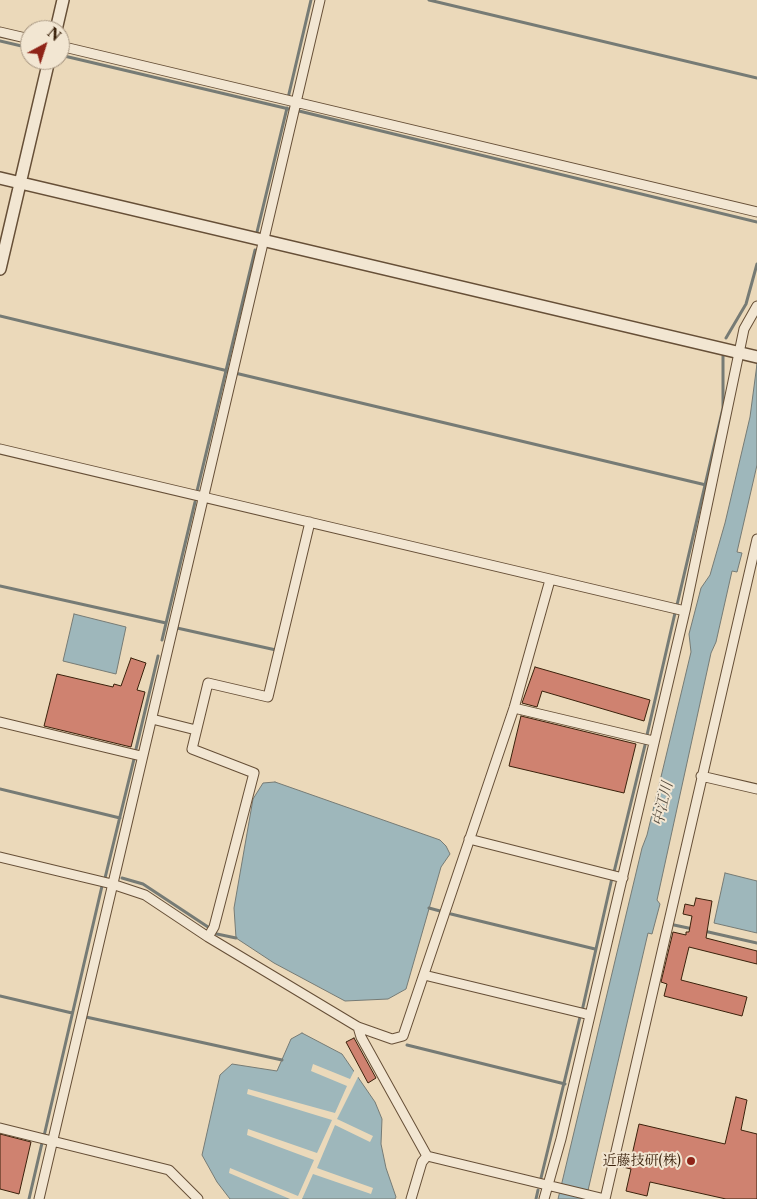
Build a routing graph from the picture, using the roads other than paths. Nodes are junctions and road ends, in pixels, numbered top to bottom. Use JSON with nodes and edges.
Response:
{"nodes":[{"id":1,"x":63,"y":0,"type":"edge"},
{"id":2,"x":320,"y":0,"type":"edge"},
{"id":3,"x":58,"y":20,"type":"edge"},
{"id":4,"x":0,"y":32,"type":"edge"},
{"id":5,"x":20,"y":37,"type":"edge"},
{"id":6,"x":70,"y":48,"type":"edge"},
{"id":7,"x":48,"y":70,"type":"edge"},
{"id":8,"x":296,"y":103,"type":"junction"},
{"id":9,"x":0,"y":178,"type":"edge"},
{"id":10,"x":20,"y":183,"type":"junction"},
{"id":11,"x":757,"y":212,"type":"edge"},
{"id":12,"x":263,"y":239,"type":"junction"},
{"id":13,"x":0,"y":269,"type":"edge"},
{"id":14,"x":757,"y":306,"type":"edge"},
{"id":15,"x":739,"y":352,"type":"junction"},
{"id":16,"x":757,"y":356,"type":"edge"},
{"id":17,"x":0,"y":449,"type":"edge"},
{"id":18,"x":203,"y":497,"type":"junction"},
{"id":19,"x":310,"y":522,"type":"junction"},
{"id":20,"x":757,"y":540,"type":"edge"},
{"id":21,"x":550,"y":580,"type":"junction"},
{"id":22,"x":685,"y":611,"type":"junction"},
{"id":23,"x":514,"y":708,"type":"junction"},
{"id":24,"x":152,"y":719,"type":"junction"},
{"id":25,"x":0,"y":722,"type":"edge"},
{"id":26,"x":196,"y":730,"type":"junction"},
{"id":27,"x":654,"y":741,"type":"junction"},
{"id":28,"x":141,"y":756,"type":"junction"},
{"id":29,"x":701,"y":776,"type":"junction"},
{"id":30,"x":757,"y":789,"type":"edge"},
{"id":31,"x":469,"y":839,"type":"junction"},
{"id":32,"x":0,"y":857,"type":"edge"},
{"id":33,"x":623,"y":878,"type":"junction"},
{"id":34,"x":112,"y":884,"type":"junction"},
{"id":35,"x":208,"y":937,"type":"junction"},
{"id":36,"x":424,"y":975,"type":"junction"},
{"id":37,"x":590,"y":1015,"type":"junction"},
{"id":38,"x":358,"y":1026,"type":"junction"},
{"id":39,"x":0,"y":1128,"type":"edge"},
{"id":40,"x":53,"y":1141,"type":"junction"},
{"id":41,"x":427,"y":1156,"type":"junction"},
{"id":42,"x":549,"y":1186,"type":"junction"},
{"id":43,"x":39,"y":1199,"type":"edge"},
{"id":44,"x":198,"y":1199,"type":"edge"},
{"id":45,"x":411,"y":1199,"type":"edge"},
{"id":46,"x":544,"y":1199,"type":"edge"},
{"id":47,"x":605,"y":1199,"type":"edge"}],
"edges":[{"from":1,"to":3,"type":"street"},
{"from":2,"to":8,"type":"street"},
{"from":4,"to":5,"type":"street"},
{"from":6,"to":8,"type":"street"},
{"from":7,"to":10,"type":"street"},
{"from":8,"to":11,"type":"street"},
{"from":8,"to":12,"type":"street"},
{"from":9,"to":10,"type":"street"},
{"from":10,"to":12,"type":"street"},
{"from":10,"to":13,"type":"street"},
{"from":12,"to":15,"type":"street"},
{"from":12,"to":18,"type":"street"},
{"from":14,"to":15,"type":"street"},
{"from":15,"to":16,"type":"street"},
{"from":15,"to":22,"type":"street"},
{"from":17,"to":18,"type":"street"},
{"from":18,"to":19,"type":"street"},
{"from":18,"to":24,"type":"street"},
{"from":19,"to":21,"type":"street"},
{"from":19,"to":26,"type":"street"},
{"from":20,"to":29,"type":"street"},
{"from":21,"to":22,"type":"street"},
{"from":21,"to":23,"type":"street"},
{"from":22,"to":27,"type":"street"},
{"from":23,"to":27,"type":"street"},
{"from":23,"to":31,"type":"street"},
{"from":24,"to":26,"type":"street"},
{"from":24,"to":28,"type":"street"},
{"from":25,"to":28,"type":"street"},
{"from":26,"to":35,"type":"street"},
{"from":27,"to":33,"type":"street"},
{"from":28,"to":34,"type":"street"},
{"from":29,"to":30,"type":"street"},
{"from":29,"to":47,"type":"street"},
{"from":31,"to":33,"type":"street"},
{"from":31,"to":36,"type":"street"},
{"from":32,"to":34,"type":"street"},
{"from":33,"to":37,"type":"street"},
{"from":34,"to":35,"type":"street"},
{"from":34,"to":40,"type":"street"},
{"from":35,"to":38,"type":"street"},
{"from":36,"to":37,"type":"street"},
{"from":36,"to":38,"type":"street"},
{"from":37,"to":42,"type":"street"},
{"from":38,"to":41,"type":"street"},
{"from":39,"to":40,"type":"street"},
{"from":40,"to":43,"type":"street"},
{"from":40,"to":44,"type":"street"},
{"from":41,"to":42,"type":"street"},
{"from":41,"to":45,"type":"street"},
{"from":42,"to":46,"type":"street"},
{"from":42,"to":47,"type":"street"}]}
